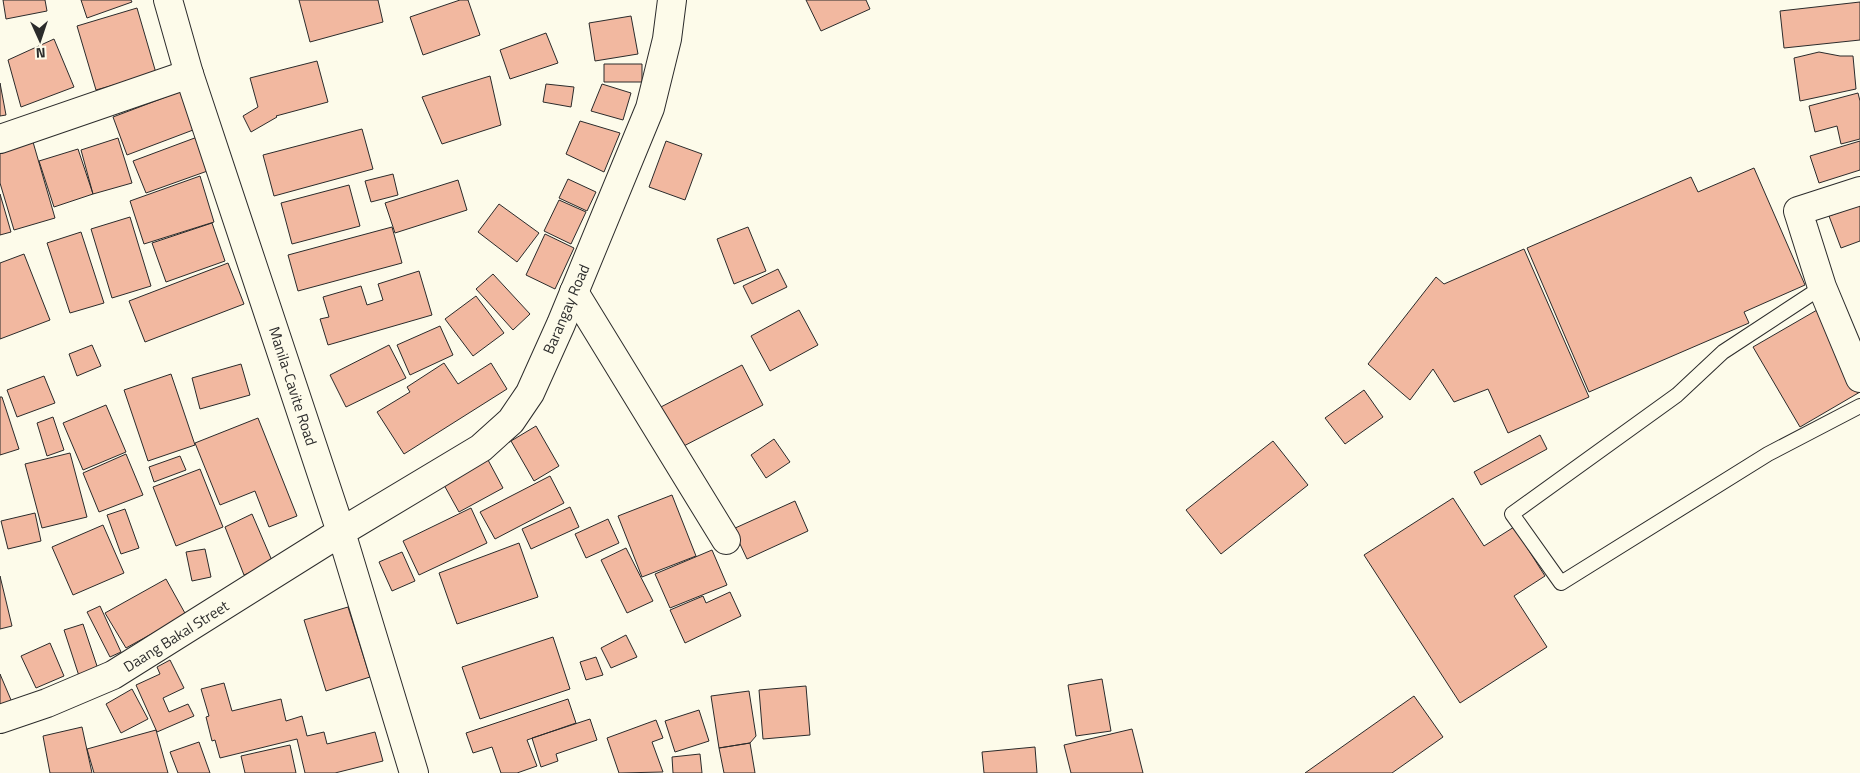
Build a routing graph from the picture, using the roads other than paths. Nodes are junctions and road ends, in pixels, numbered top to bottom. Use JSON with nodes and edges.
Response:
{"nodes":[{"id":1,"x":168,"y":0,"type":"edge"},
{"id":2,"x":672,"y":0,"type":"edge"},
{"id":3,"x":189,"y":74,"type":"junction"},
{"id":4,"x":0,"y":139,"type":"edge"},
{"id":5,"x":1860,"y":191,"type":"edge"},
{"id":6,"x":1822,"y":288,"type":"junction"},
{"id":7,"x":574,"y":292,"type":"junction"},
{"id":8,"x":1860,"y":378,"type":"edge"},
{"id":9,"x":1860,"y":406,"type":"edge"},
{"id":10,"x":341,"y":532,"type":"junction"},
{"id":11,"x":726,"y":540,"type":"dead end"},
{"id":12,"x":0,"y":719,"type":"edge"},
{"id":13,"x":414,"y":773,"type":"edge"}],
"edges":[{"from":1,"to":3,"type":"street","name":"Manila-Cavite Road"},
{"from":2,"to":7,"type":"street","name":"Barangay Road"},
{"from":3,"to":4,"type":"street"},
{"from":3,"to":10,"type":"street","name":"Manila-Cavite Road"},
{"from":5,"to":6,"type":"street"},
{"from":6,"to":8,"type":"street"},
{"from":6,"to":9,"type":"lane"},
{"from":7,"to":10,"type":"street","name":"Barangay Road"},
{"from":7,"to":11,"type":"street"},
{"from":10,"to":12,"type":"street","name":"Daang Bakal Street"},
{"from":10,"to":13,"type":"street","name":"Manila-Cavite Road"}]}
